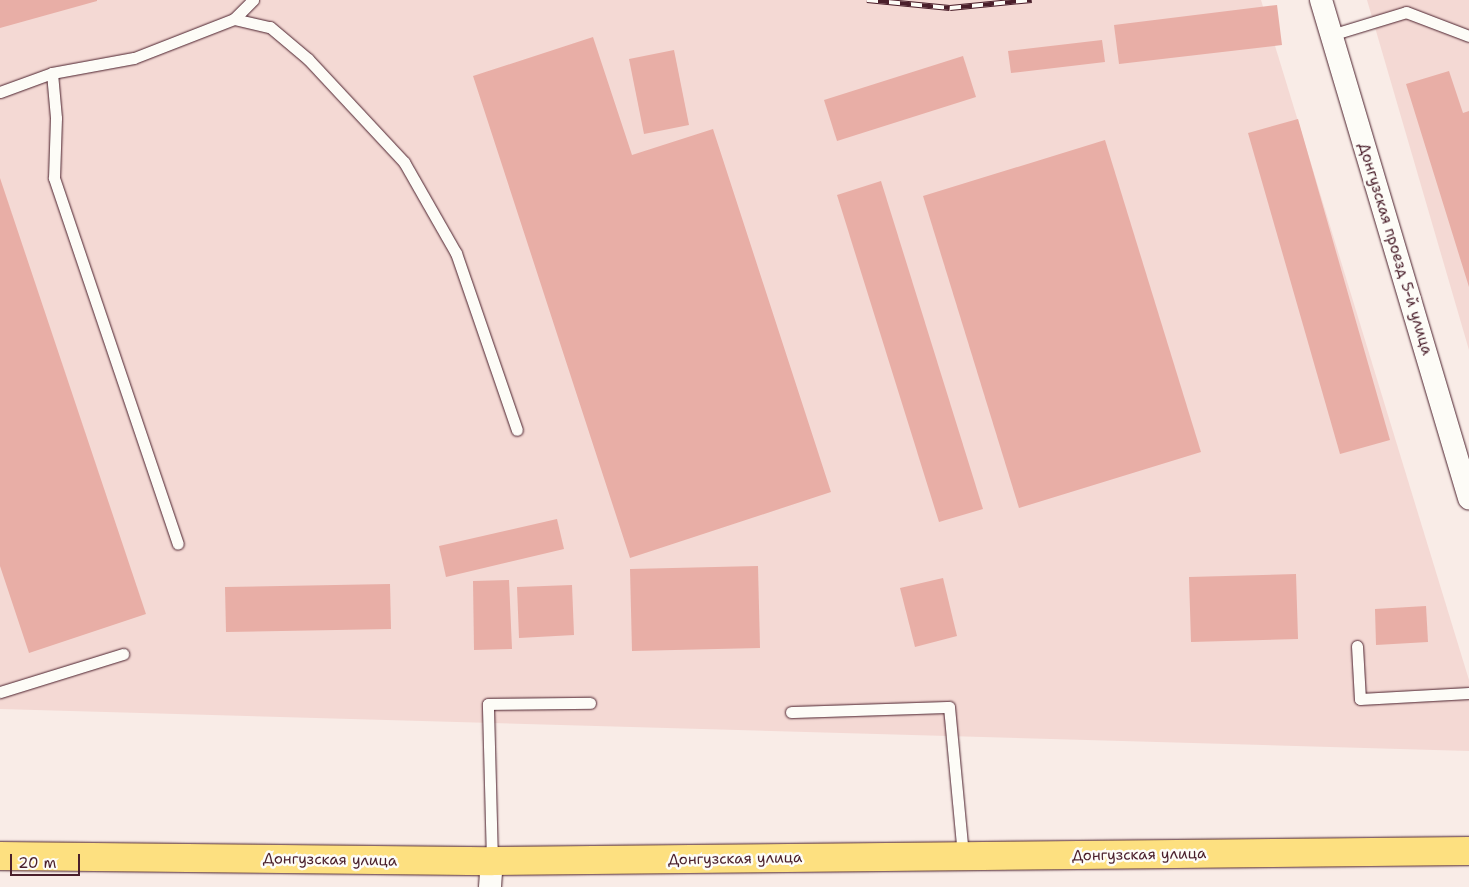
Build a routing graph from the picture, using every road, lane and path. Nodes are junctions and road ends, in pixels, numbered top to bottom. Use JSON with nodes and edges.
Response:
{"nodes":[{"id":1,"x":253,"y":0,"type":"edge"},
{"id":2,"x":1321,"y":0,"type":"edge"},
{"id":3,"x":234,"y":20,"type":"junction"},
{"id":4,"x":1331,"y":35,"type":"junction"},
{"id":5,"x":1469,"y":36,"type":"edge"},
{"id":6,"x":52,"y":73,"type":"junction"},
{"id":7,"x":0,"y":92,"type":"edge"},
{"id":8,"x":517,"y":430,"type":"dead end"},
{"id":9,"x":1469,"y":498,"type":"edge"},
{"id":10,"x":178,"y":544,"type":"dead end"},
{"id":11,"x":1357,"y":646,"type":"dead end"},
{"id":12,"x":123,"y":654,"type":"dead end"},
{"id":13,"x":0,"y":692,"type":"edge"},
{"id":14,"x":1469,"y":693,"type":"edge"},
{"id":15,"x":590,"y":703,"type":"dead end"},
{"id":16,"x":791,"y":712,"type":"dead end"},
{"id":17,"x":1469,"y":852,"type":"edge"},
{"id":18,"x":0,"y":856,"type":"edge"},
{"id":19,"x":963,"y":856,"type":"junction"},
{"id":20,"x":491,"y":874,"type":"edge"}],
"edges":[{"from":1,"to":3,"type":"lane"},
{"from":2,"to":4,"type":"street","name":"Донгузская проезд 5-й улица"},
{"from":3,"to":6,"type":"lane"},
{"from":3,"to":8,"type":"lane"},
{"from":4,"to":5,"type":"lane"},
{"from":4,"to":9,"type":"street","name":"Донгузская проезд 5-й улица"},
{"from":6,"to":7,"type":"lane"},
{"from":6,"to":10,"type":"lane"},
{"from":11,"to":14,"type":"lane"},
{"from":12,"to":13,"type":"lane"},
{"from":15,"to":20,"type":"lane"},
{"from":16,"to":19,"type":"lane"},
{"from":17,"to":19,"type":"highway","name":"Донгузская улица"},
{"from":18,"to":20,"type":"highway","name":"Донгузская улица"},
{"from":19,"to":20,"type":"highway","name":"Донгузская улица"}]}
